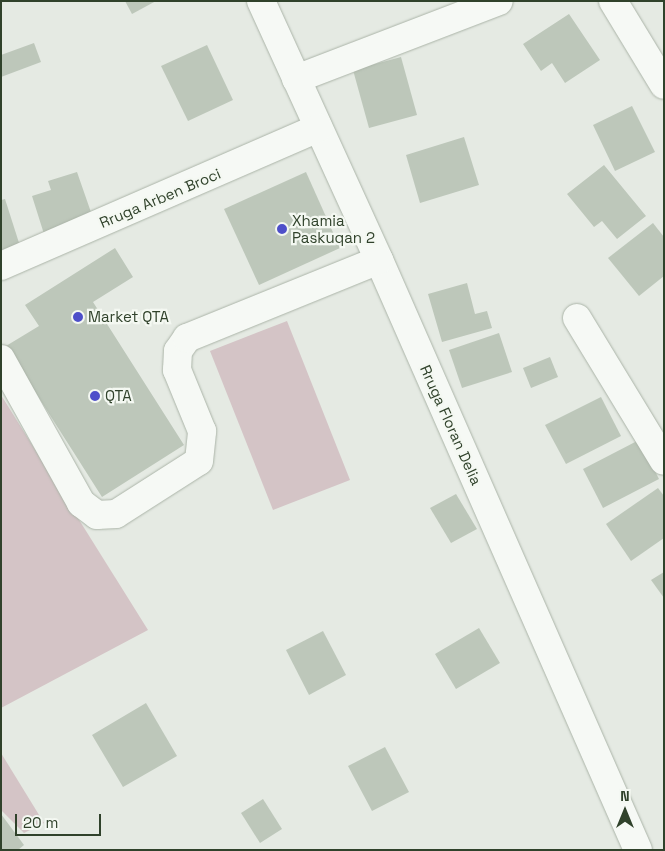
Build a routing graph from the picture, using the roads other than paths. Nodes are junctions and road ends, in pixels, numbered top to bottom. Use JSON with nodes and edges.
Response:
{"nodes":[{"id":1,"x":261,"y":1,"type":"edge"},
{"id":2,"x":499,"y":1,"type":"edge"},
{"id":3,"x":613,"y":1,"type":"edge"},
{"id":4,"x":296,"y":79,"type":"junction"},
{"id":5,"x":664,"y":85,"type":"edge"},
{"id":6,"x":318,"y":128,"type":"junction"},
{"id":7,"x":378,"y":260,"type":"junction"},
{"id":8,"x":1,"y":266,"type":"edge"},
{"id":9,"x":577,"y":318,"type":"dead end"},
{"id":10,"x":1,"y":359,"type":"edge"},
{"id":11,"x":664,"y":461,"type":"edge"},
{"id":12,"x":638,"y":850,"type":"edge"}],
"edges":[{"from":1,"to":4,"type":"street","name":"Rruga Floran Delia"},
{"from":2,"to":4,"type":"street"},
{"from":3,"to":5,"type":"street"},
{"from":4,"to":6,"type":"street","name":"Rruga Floran Delia"},
{"from":6,"to":7,"type":"street","name":"Rruga Floran Delia"},
{"from":6,"to":8,"type":"street","name":"Rruga Arben Broci"},
{"from":7,"to":10,"type":"street"},
{"from":7,"to":12,"type":"street","name":"Rruga Floran Delia"},
{"from":9,"to":11,"type":"street"}]}
